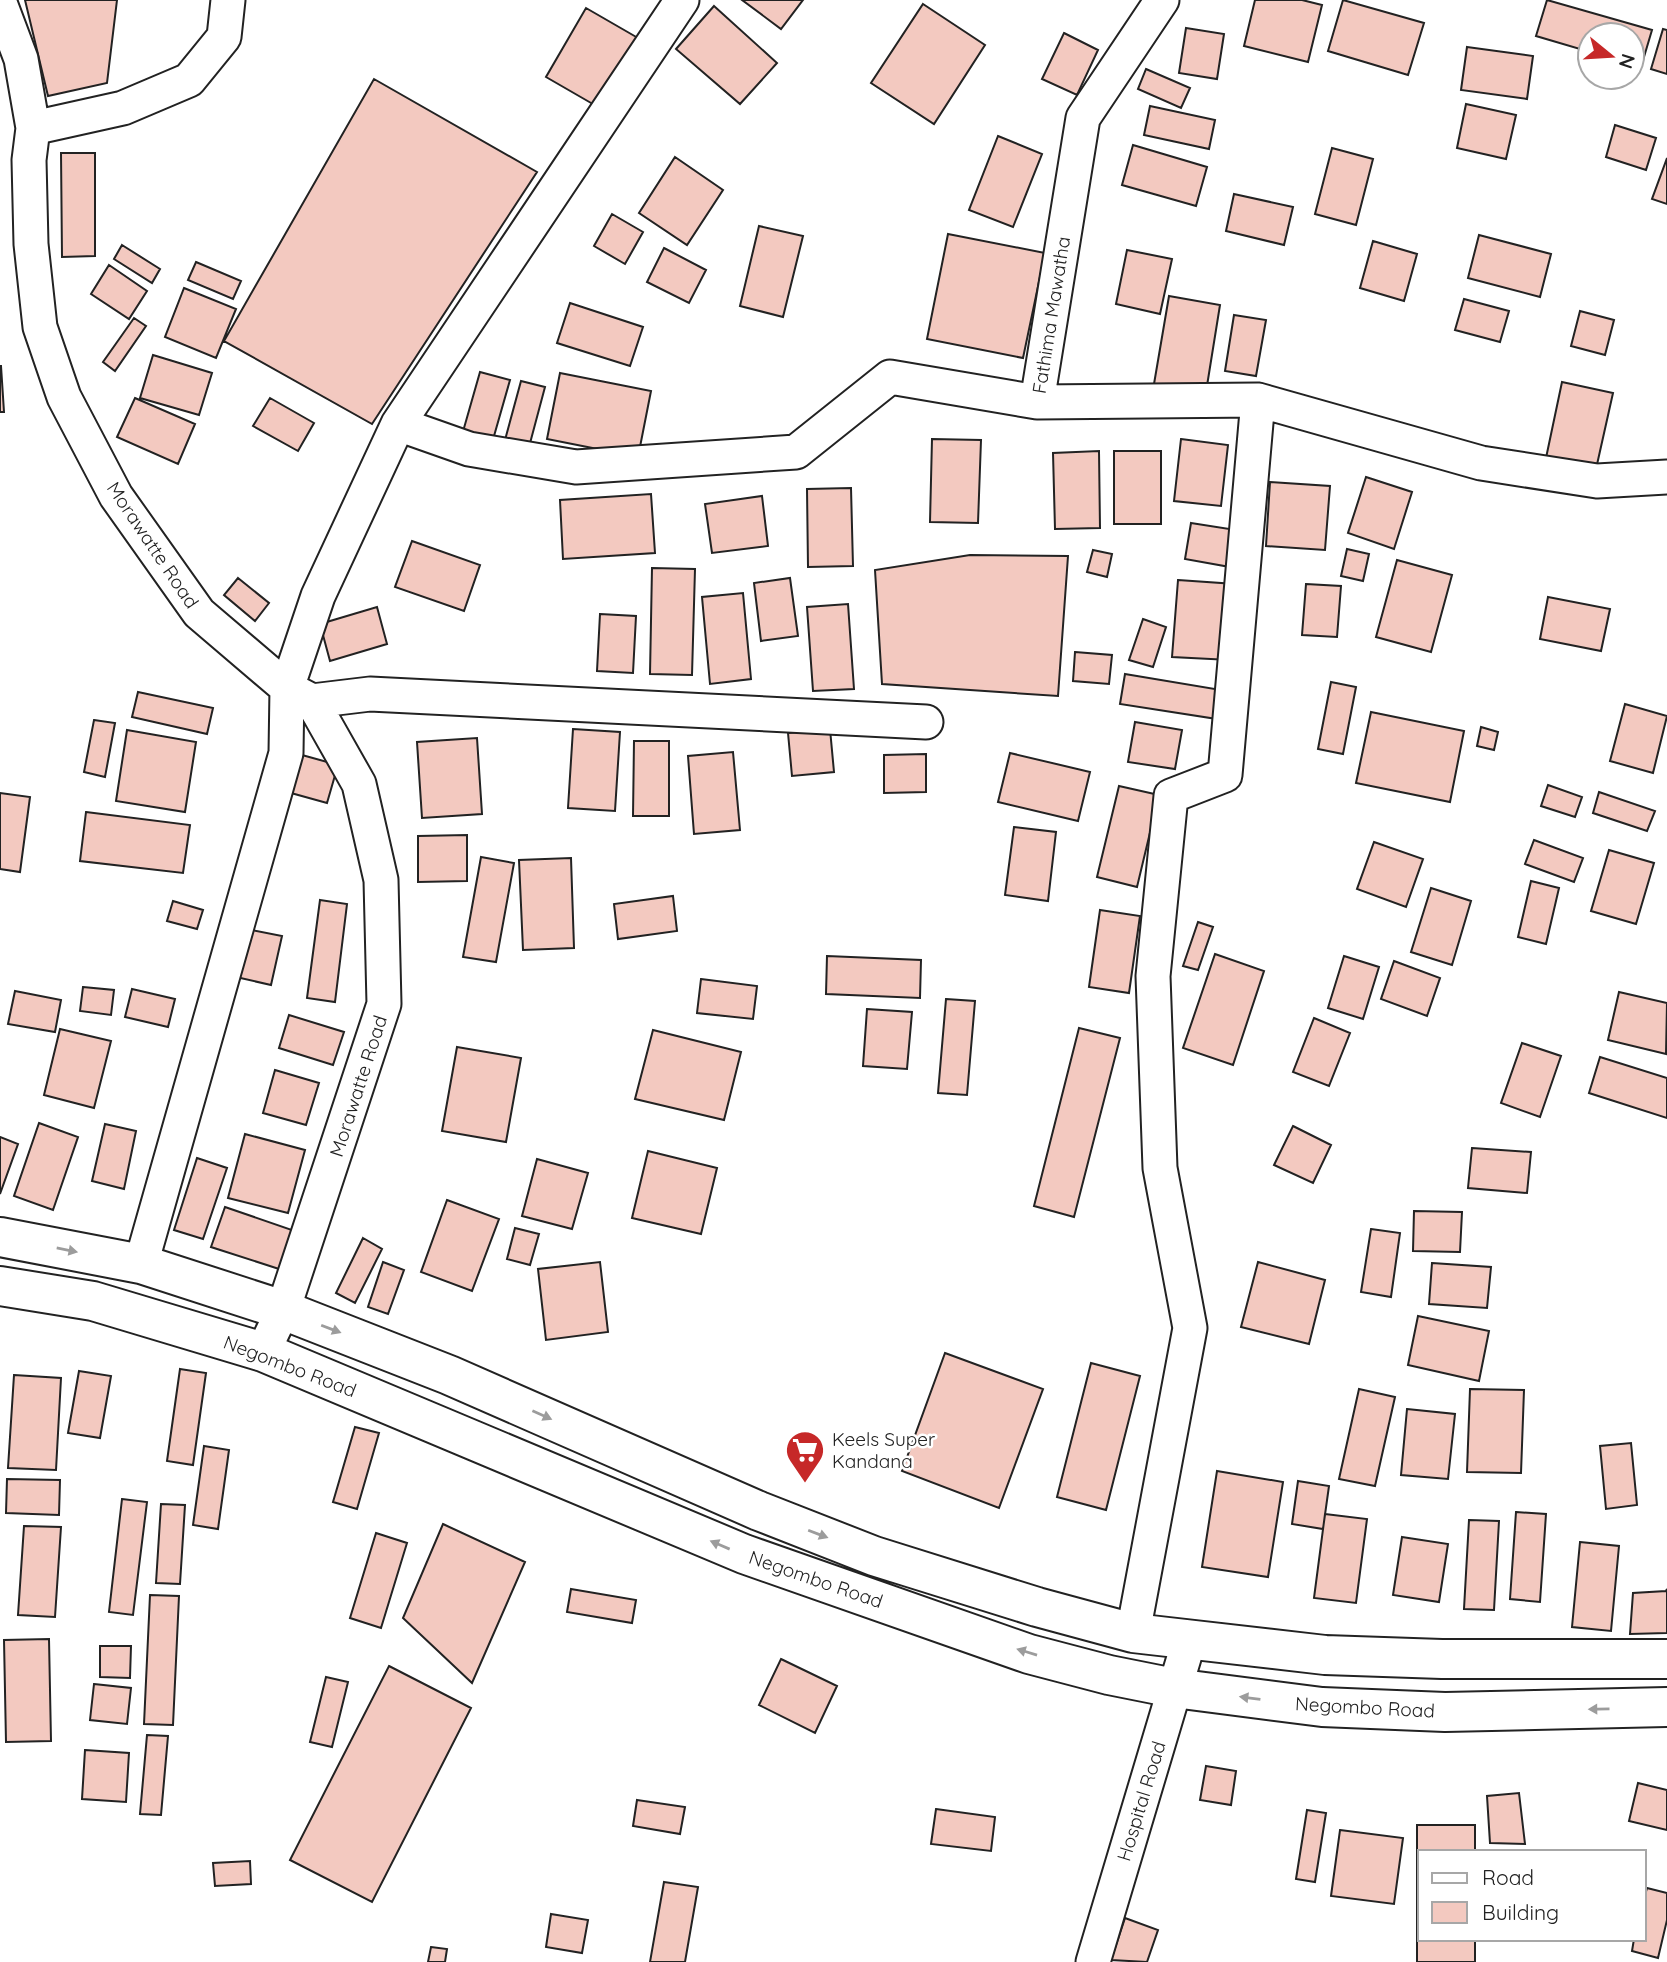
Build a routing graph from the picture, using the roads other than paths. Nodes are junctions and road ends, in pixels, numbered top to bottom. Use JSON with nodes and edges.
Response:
{"nodes":[{"id":1,"x":228,"y":0,"type":"edge"},
{"id":2,"x":682,"y":0,"type":"edge"},
{"id":3,"x":1162,"y":0,"type":"edge"},
{"id":4,"x":0,"y":3,"type":"edge"},
{"id":5,"x":33,"y":128,"type":"junction"},
{"id":6,"x":1258,"y":400,"type":"junction"},
{"id":7,"x":1037,"y":402,"type":"junction"},
{"id":8,"x":398,"y":424,"type":"junction"},
{"id":9,"x":1667,"y":477,"type":"edge"},
{"id":10,"x":300,"y":694,"type":"junction"},
{"id":11,"x":926,"y":722,"type":"dead end"},
{"id":12,"x":0,"y":1237,"type":"edge"},
{"id":13,"x":141,"y":1264,"type":"junction"},
{"id":14,"x":0,"y":1286,"type":"edge"},
{"id":15,"x":283,"y":1310,"type":"junction"},
{"id":16,"x":263,"y":1352,"type":"junction"},
{"id":17,"x":1133,"y":1633,"type":"junction"},
{"id":18,"x":1189,"y":1641,"type":"junction"},
{"id":19,"x":1667,"y":1659,"type":"edge"},
{"id":20,"x":1174,"y":1688,"type":"junction"},
{"id":21,"x":1667,"y":1707,"type":"edge"},
{"id":22,"x":1093,"y":1962,"type":"edge"}],
"edges":[{"from":1,"to":5,"type":"street"},
{"from":2,"to":8,"type":"street"},
{"from":3,"to":7,"type":"street","name":"Fathima Mawatha"},
{"from":4,"to":5,"type":"street","name":"Morawatte Road"},
{"from":5,"to":10,"type":"street","name":"Morawatte Road"},
{"from":6,"to":7,"type":"street"},
{"from":6,"to":9,"type":"street"},
{"from":6,"to":17,"type":"street"},
{"from":7,"to":8,"type":"street","name":"Fathima Mawatha"},
{"from":8,"to":10,"type":"street"},
{"from":10,"to":11,"type":"street"},
{"from":10,"to":13,"type":"street"},
{"from":10,"to":15,"type":"street","name":"Morawatte Road"},
{"from":12,"to":13,"type":"highway","one_way":true},
{"from":13,"to":15,"type":"highway"},
{"from":14,"to":16,"type":"highway","name":"Negombo Road"},
{"from":15,"to":16,"type":"street","name":"Morawatte Road"},
{"from":15,"to":17,"type":"highway","one_way":true},
{"from":20,"to":16,"type":"highway","name":"Negombo Road","one_way":true},
{"from":17,"to":18,"type":"highway"},
{"from":18,"to":19,"type":"highway"},
{"from":18,"to":20,"type":"street","name":"Hospital Road"},
{"from":21,"to":20,"type":"highway","name":"Negombo Road","one_way":true},
{"from":20,"to":22,"type":"street","name":"Hospital Road"}]}
